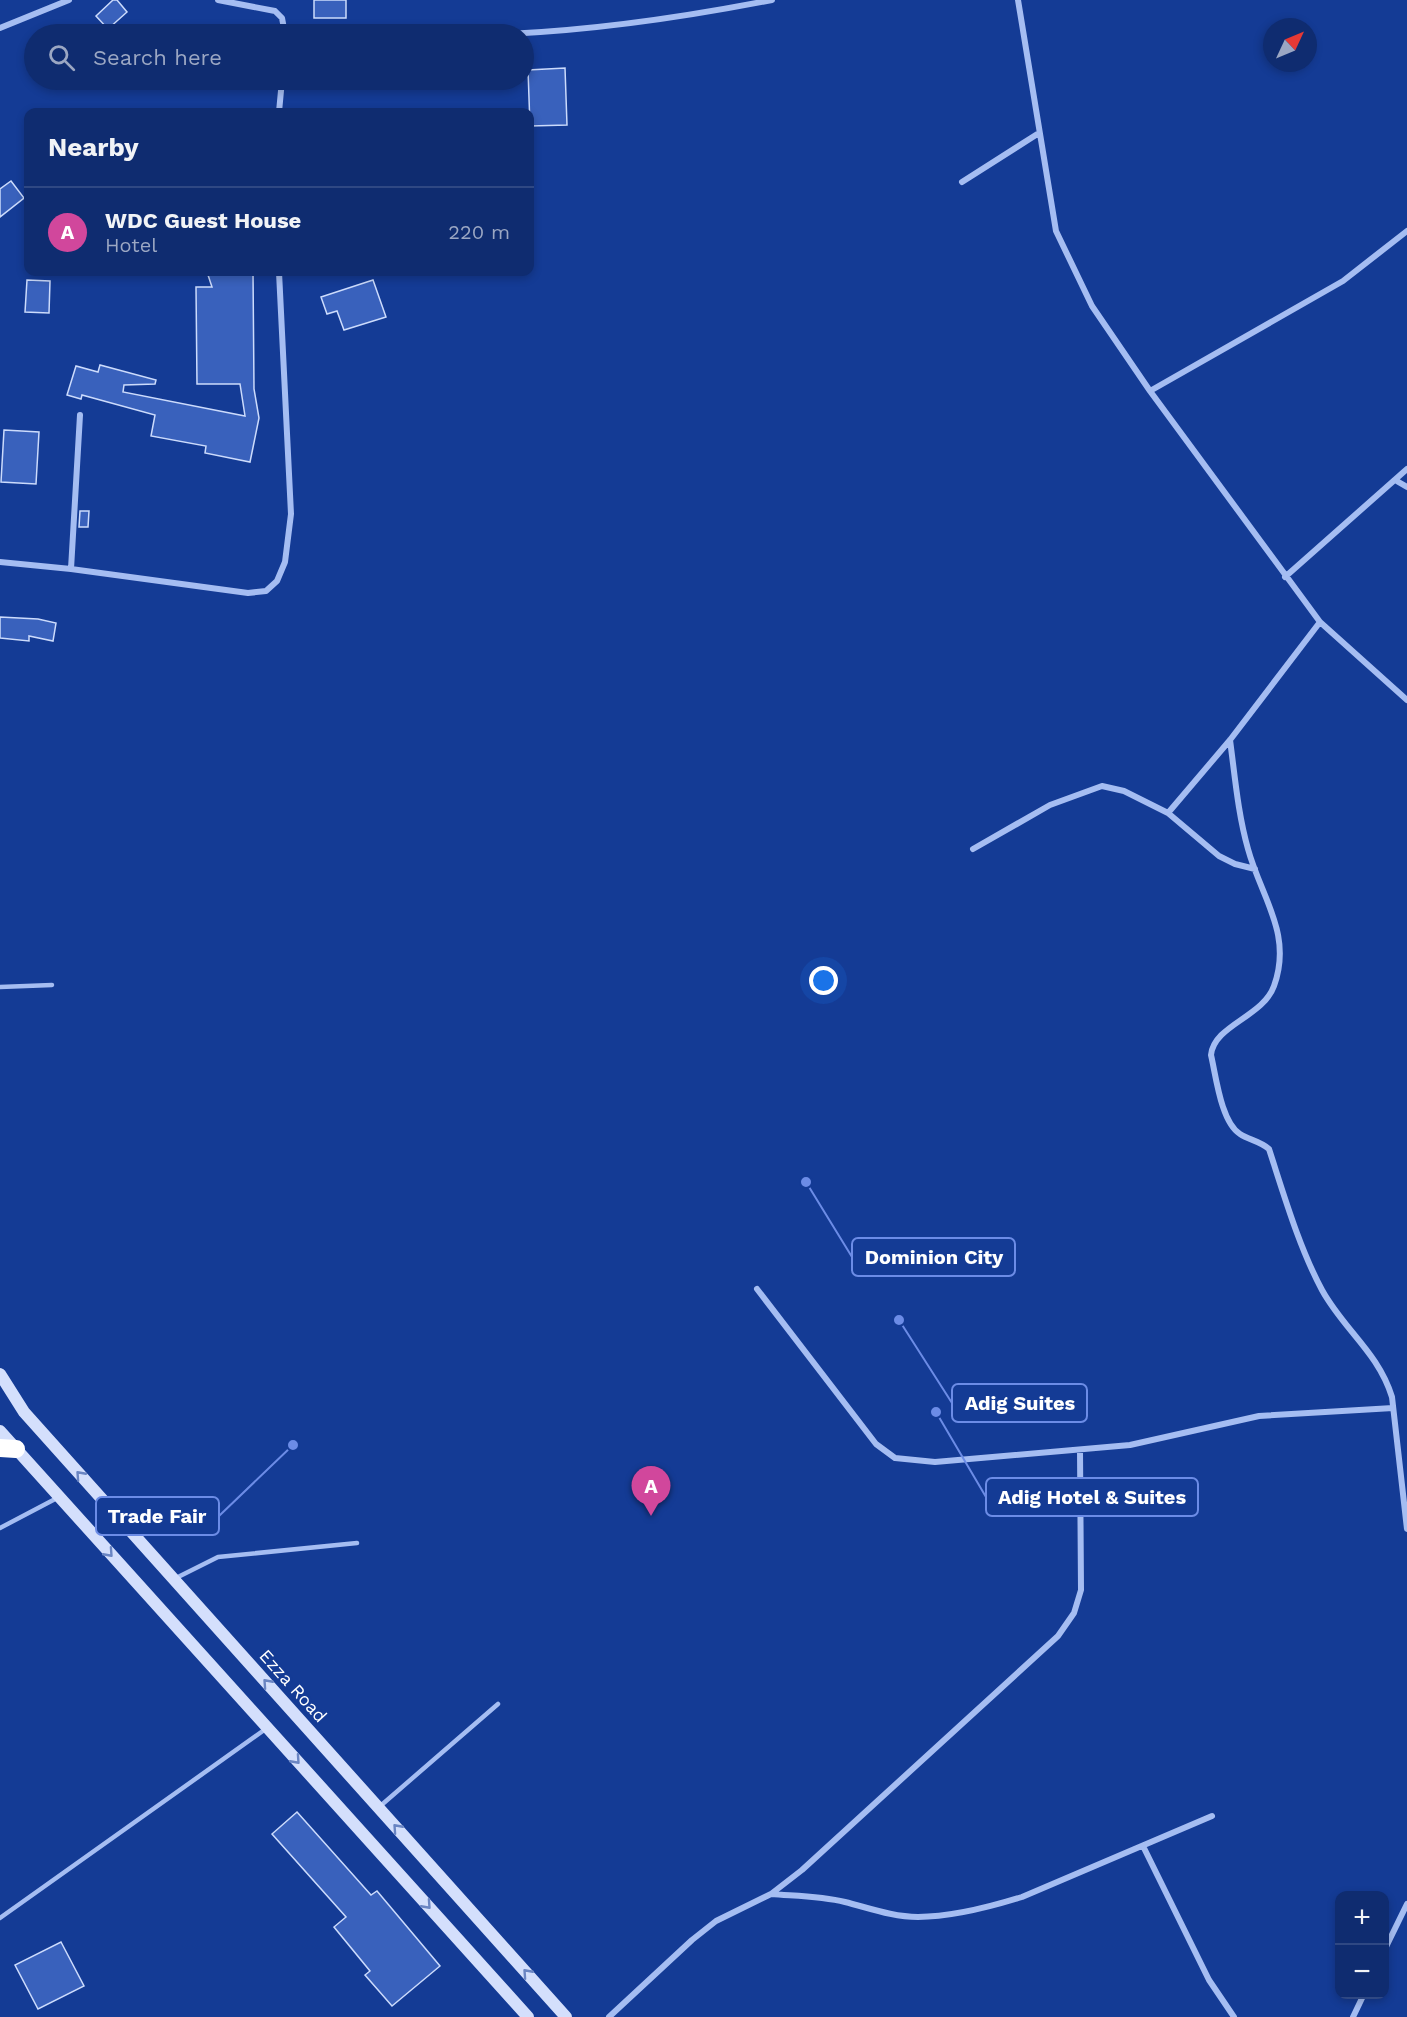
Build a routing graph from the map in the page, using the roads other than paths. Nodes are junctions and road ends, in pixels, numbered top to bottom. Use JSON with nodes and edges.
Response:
{"nodes":[{"id":1,"x":69,"y":0,"type":"edge"},
{"id":2,"x":218,"y":0,"type":"edge"},
{"id":3,"x":772,"y":0,"type":"edge"},
{"id":4,"x":1018,"y":0,"type":"edge"},
{"id":5,"x":283,"y":24,"type":"edge"},
{"id":6,"x":0,"y":28,"type":"edge"},
{"id":7,"x":534,"y":33,"type":"edge"},
{"id":8,"x":281,"y":90,"type":"edge"},
{"id":9,"x":279,"y":108,"type":"edge"},
{"id":10,"x":1039,"y":133,"type":"junction"},
{"id":11,"x":962,"y":182,"type":"dead end"},
{"id":12,"x":1407,"y":231,"type":"edge"},
{"id":13,"x":279,"y":276,"type":"edge"},
{"id":14,"x":1150,"y":392,"type":"junction"},
{"id":15,"x":80,"y":415,"type":"dead end"},
{"id":16,"x":1407,"y":469,"type":"edge"},
{"id":17,"x":1395,"y":480,"type":"junction"},
{"id":18,"x":1407,"y":487,"type":"edge"},
{"id":19,"x":0,"y":562,"type":"edge"},
{"id":20,"x":71,"y":569,"type":"junction"},
{"id":21,"x":1285,"y":577,"type":"junction"},
{"id":22,"x":1320,"y":622,"type":"junction"},
{"id":23,"x":1407,"y":700,"type":"edge"},
{"id":24,"x":1230,"y":740,"type":"junction"},
{"id":25,"x":1168,"y":813,"type":"junction"},
{"id":26,"x":973,"y":849,"type":"dead end"},
{"id":27,"x":1255,"y":869,"type":"junction"},
{"id":28,"x":52,"y":985,"type":"dead end"},
{"id":29,"x":0,"y":987,"type":"edge"},
{"id":30,"x":757,"y":1289,"type":"dead end"},
{"id":31,"x":0,"y":1374,"type":"edge"},
{"id":32,"x":1393,"y":1408,"type":"junction"},
{"id":33,"x":0,"y":1431,"type":"edge"},
{"id":34,"x":8,"y":1449,"type":"edge"},
{"id":35,"x":1080,"y":1450,"type":"junction"},
{"id":36,"x":59,"y":1497,"type":"junction"},
{"id":37,"x":0,"y":1528,"type":"edge"},
{"id":38,"x":1407,"y":1529,"type":"edge"},
{"id":39,"x":357,"y":1543,"type":"dead end"},
{"id":40,"x":173,"y":1579,"type":"junction"},
{"id":41,"x":498,"y":1704,"type":"dead end"},
{"id":42,"x":267,"y":1728,"type":"junction"},
{"id":43,"x":378,"y":1808,"type":"junction"},
{"id":44,"x":1212,"y":1816,"type":"dead end"},
{"id":45,"x":1143,"y":1846,"type":"junction"},
{"id":46,"x":771,"y":1894,"type":"junction"},
{"id":47,"x":1407,"y":1904,"type":"edge"},
{"id":48,"x":0,"y":1918,"type":"edge"},
{"id":49,"x":1387,"y":1945,"type":"edge"},
{"id":50,"x":1362,"y":1999,"type":"edge"},
{"id":51,"x":528,"y":2017,"type":"edge"},
{"id":52,"x":566,"y":2017,"type":"edge"},
{"id":53,"x":609,"y":2017,"type":"edge"},
{"id":54,"x":1234,"y":2017,"type":"edge"},
{"id":55,"x":1353,"y":2017,"type":"edge"}],
"edges":[{"from":1,"to":6,"type":"street"},
{"from":2,"to":5,"type":"street"},
{"from":3,"to":7,"type":"street"},
{"from":4,"to":10,"type":"street"},
{"from":8,"to":9,"type":"street"},
{"from":10,"to":11,"type":"street"},
{"from":10,"to":14,"type":"street"},
{"from":12,"to":14,"type":"street"},
{"from":13,"to":20,"type":"street"},
{"from":14,"to":21,"type":"street"},
{"from":15,"to":20,"type":"street"},
{"from":16,"to":17,"type":"street"},
{"from":17,"to":18,"type":"street"},
{"from":17,"to":21,"type":"street"},
{"from":19,"to":20,"type":"street"},
{"from":21,"to":22,"type":"street"},
{"from":22,"to":23,"type":"street"},
{"from":22,"to":24,"type":"street"},
{"from":24,"to":25,"type":"street"},
{"from":24,"to":27,"type":"street"},
{"from":25,"to":26,"type":"street"},
{"from":25,"to":27,"type":"street"},
{"from":27,"to":32,"type":"street"},
{"from":28,"to":29,"type":"lane"},
{"from":30,"to":35,"type":"street"},
{"from":40,"to":31,"type":"main road","name":"Ezza Road","one_way":true},
{"from":32,"to":35,"type":"street"},
{"from":32,"to":38,"type":"street"},
{"from":33,"to":34,"type":"main road"},
{"from":34,"to":36,"type":"main road"},
{"from":35,"to":46,"type":"street"},
{"from":36,"to":37,"type":"lane"},
{"from":36,"to":42,"type":"main road","one_way":true},
{"from":39,"to":40,"type":"lane"},
{"from":43,"to":40,"type":"main road","name":"Ezza Road","one_way":true},
{"from":41,"to":43,"type":"lane"},
{"from":42,"to":48,"type":"lane"},
{"from":42,"to":51,"type":"main road","one_way":true},
{"from":52,"to":43,"type":"main road","name":"Ezza Road","one_way":true},
{"from":44,"to":45,"type":"street"},
{"from":45,"to":46,"type":"street"},
{"from":45,"to":54,"type":"street"},
{"from":46,"to":53,"type":"street"},
{"from":47,"to":49,"type":"street"},
{"from":50,"to":55,"type":"street"}]}
